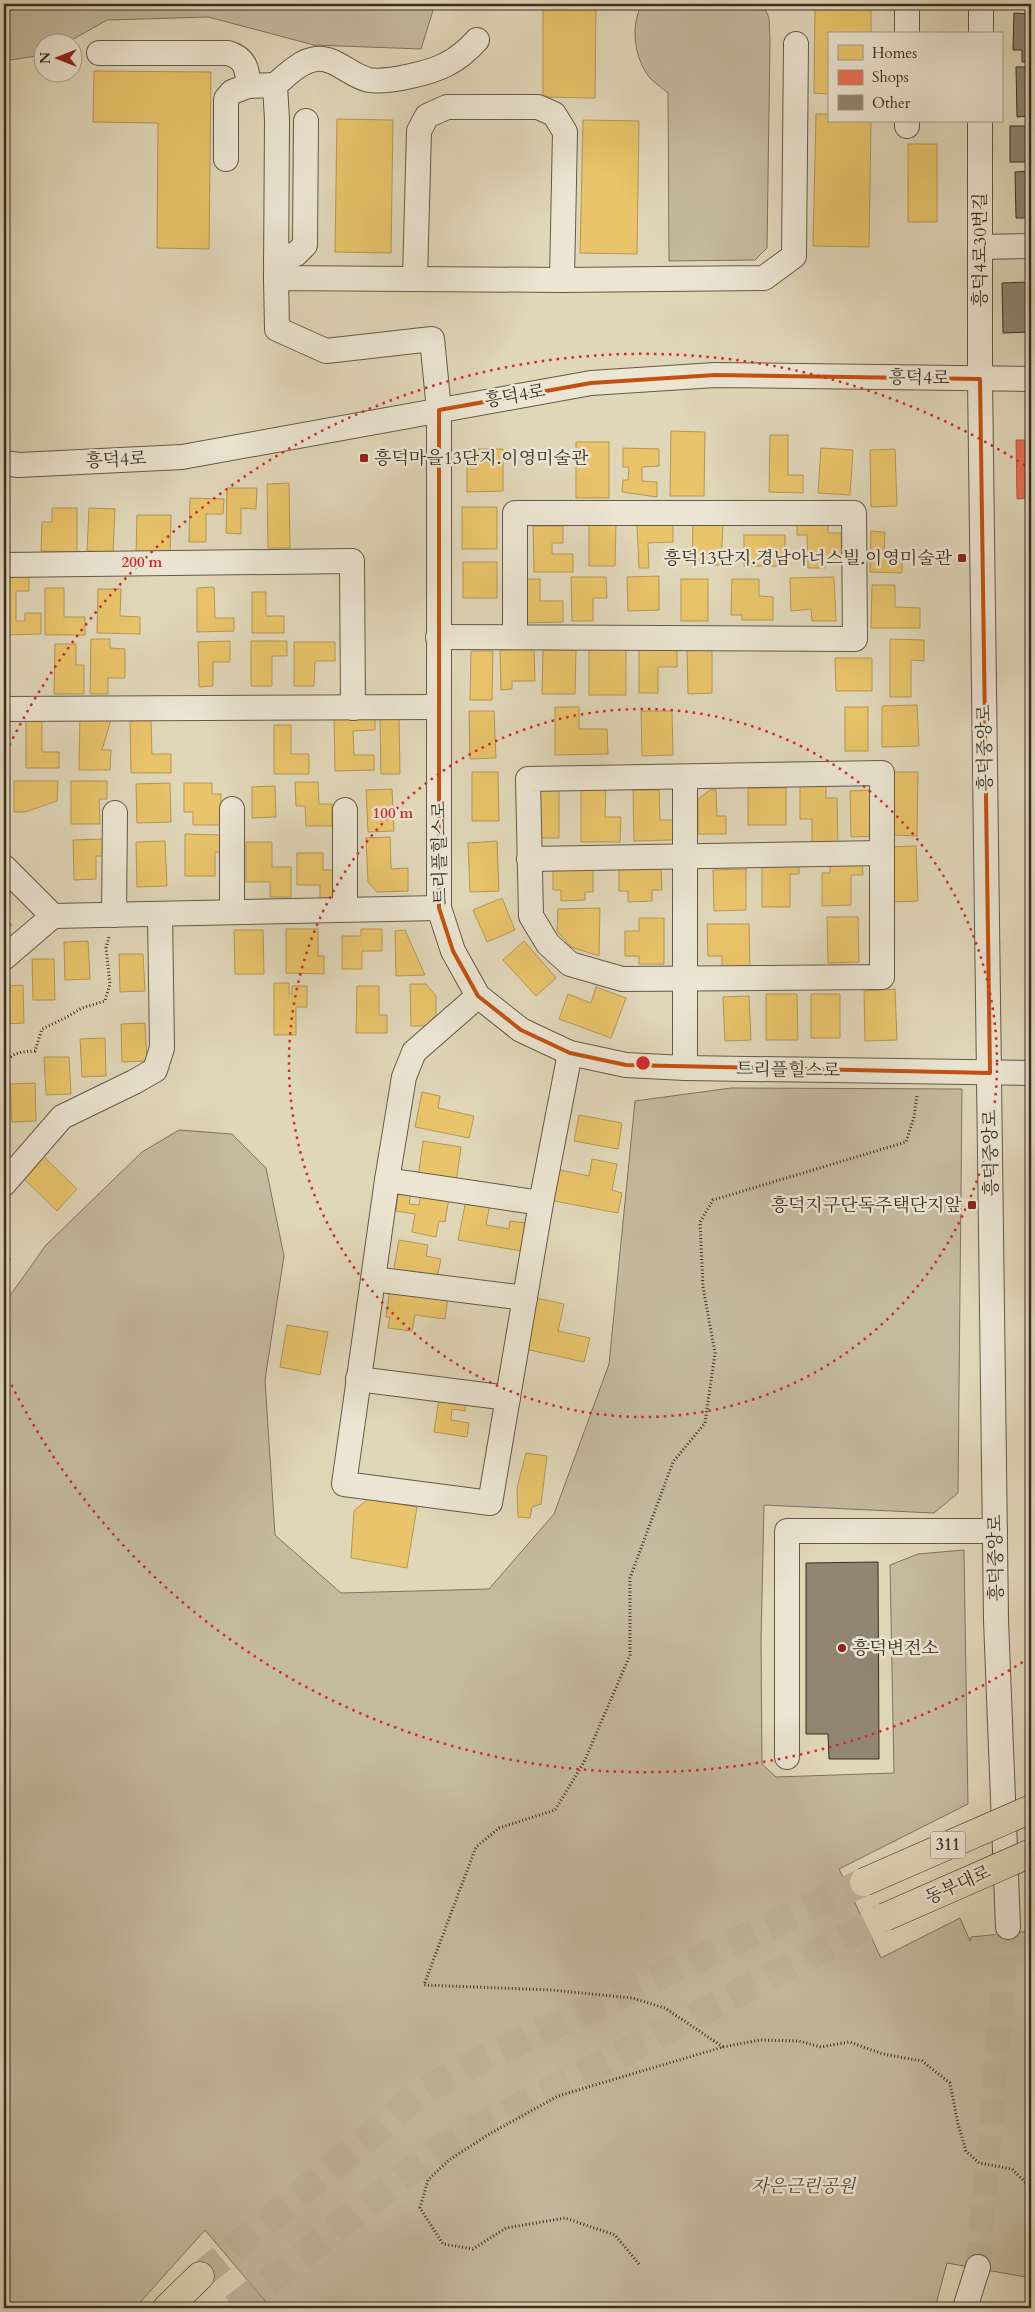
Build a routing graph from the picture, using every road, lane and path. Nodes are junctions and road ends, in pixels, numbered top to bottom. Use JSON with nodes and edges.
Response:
{"nodes":[{"id":1,"x":908,"y":4,"type":"edge"},
{"id":2,"x":981,"y":4,"type":"edge"},
{"id":3,"x":907,"y":32,"type":"edge"},
{"id":4,"x":981,"y":32,"type":"edge"},
{"id":5,"x":476,"y":40,"type":"dead end"},
{"id":6,"x":796,"y":44,"type":"dead end"},
{"id":7,"x":99,"y":53,"type":"dead end"},
{"id":8,"x":275,"y":85,"type":"junction"},
{"id":9,"x":248,"y":86,"type":"junction"},
{"id":10,"x":306,"y":121,"type":"dead end"},
{"id":11,"x":980,"y":122,"type":"edge"},
{"id":12,"x":226,"y":159,"type":"dead end"},
{"id":13,"x":1031,"y":246,"type":"edge"},
{"id":14,"x":980,"y":247,"type":"junction"},
{"id":15,"x":276,"y":269,"type":"junction"},
{"id":16,"x":415,"y":278,"type":"junction"},
{"id":17,"x":562,"y":280,"type":"junction"},
{"id":18,"x":980,"y":379,"type":"junction"},
{"id":19,"x":1031,"y":379,"type":"edge"},
{"id":20,"x":439,"y":410,"type":"junction"},
{"id":21,"x":4,"y":463,"type":"edge"},
{"id":22,"x":4,"y":565,"type":"edge"},
{"id":23,"x":438,"y":637,"type":"junction"},
{"id":24,"x":515,"y":637,"type":"junction"},
{"id":25,"x":438,"y":707,"type":"junction"},
{"id":26,"x":353,"y":708,"type":"junction"},
{"id":27,"x":4,"y":709,"type":"edge"},
{"id":28,"x":684,"y":776,"type":"junction"},
{"id":29,"x":232,"y":809,"type":"dead end"},
{"id":30,"x":345,"y":810,"type":"dead end"},
{"id":31,"x":115,"y":813,"type":"dead end"},
{"id":32,"x":882,"y":853,"type":"junction"},
{"id":33,"x":686,"y":856,"type":"junction"},
{"id":34,"x":529,"y":859,"type":"junction"},
{"id":35,"x":4,"y":867,"type":"edge"},
{"id":36,"x":439,"y":908,"type":"junction"},
{"id":37,"x":345,"y":910,"type":"junction"},
{"id":38,"x":232,"y":912,"type":"junction"},
{"id":39,"x":160,"y":914,"type":"junction"},
{"id":40,"x":53,"y":916,"type":"junction"},
{"id":41,"x":115,"y":922,"type":"junction"},
{"id":42,"x":4,"y":958,"type":"edge"},
{"id":43,"x":685,"y":980,"type":"junction"},
{"id":44,"x":478,"y":996,"type":"junction"},
{"id":45,"x":570,"y":1053,"type":"junction"},
{"id":46,"x":684,"y":1068,"type":"junction"},
{"id":47,"x":919,"y":1072,"type":"junction"},
{"id":48,"x":990,"y":1072,"type":"junction"},
{"id":49,"x":4,"y":1073,"type":"edge"},
{"id":50,"x":1031,"y":1073,"type":"edge"},
{"id":51,"x":387,"y":1180,"type":"junction"},
{"id":52,"x":4,"y":1184,"type":"edge"},
{"id":53,"x":541,"y":1203,"type":"junction"},
{"id":54,"x":373,"y":1279,"type":"junction"},
{"id":55,"x":524,"y":1298,"type":"junction"},
{"id":56,"x":358,"y":1379,"type":"junction"},
{"id":57,"x":508,"y":1398,"type":"junction"},
{"id":58,"x":995,"y":1531,"type":"junction"},
{"id":59,"x":787,"y":1757,"type":"dead end"},
{"id":60,"x":1031,"y":1809,"type":"edge"},
{"id":61,"x":1031,"y":1853,"type":"edge"},
{"id":62,"x":864,"y":1882,"type":"tunnel mouth"},
{"id":63,"x":885,"y":1917,"type":"tunnel mouth"},
{"id":64,"x":1008,"y":1927,"type":"tunnel mouth"},
{"id":65,"x":723,"y":2047,"type":"junction"},
{"id":66,"x":1031,"y":2188,"type":"edge"},
{"id":67,"x":639,"y":2264,"type":"dead end"},
{"id":68,"x":978,"y":2267,"type":"tunnel mouth"},
{"id":69,"x":200,"y":2276,"type":"tunnel mouth"},
{"id":70,"x":167,"y":2308,"type":"edge"},
{"id":71,"x":965,"y":2308,"type":"edge"}],
"edges":[{"from":1,"to":3,"type":"street"},
{"from":2,"to":4,"type":"street"},
{"from":5,"to":8,"type":"street"},
{"from":6,"to":17,"type":"street"},
{"from":7,"to":9,"type":"street"},
{"from":8,"to":9,"type":"street"},
{"from":8,"to":15,"type":"street"},
{"from":9,"to":12,"type":"street"},
{"from":10,"to":15,"type":"street"},
{"from":11,"to":14,"type":"street","name":"흥덕4로30번길"},
{"from":13,"to":14,"type":"street"},
{"from":14,"to":18,"type":"street","name":"흥덕4로30번길"},
{"from":15,"to":16,"type":"street"},
{"from":15,"to":20,"type":"street","name":"트리플힐스로"},
{"from":16,"to":17,"type":"street"},
{"from":16,"to":17,"type":"street"},
{"from":18,"to":19,"type":"street","name":"흥덕4로"},
{"from":18,"to":20,"type":"street","name":"흥덕4로"},
{"from":18,"to":48,"type":"street","name":"흥덕중앙로"},
{"from":20,"to":21,"type":"street","name":"흥덕4로"},
{"from":20,"to":23,"type":"street","name":"트리플힐스로"},
{"from":22,"to":26,"type":"street"},
{"from":23,"to":24,"type":"street"},
{"from":23,"to":25,"type":"street","name":"트리플힐스로"},
{"from":24,"to":24,"type":"street"},
{"from":25,"to":26,"type":"street"},
{"from":25,"to":36,"type":"street","name":"트리플힐스로"},
{"from":26,"to":27,"type":"street"},
{"from":28,"to":32,"type":"street"},
{"from":28,"to":33,"type":"street"},
{"from":28,"to":34,"type":"street"},
{"from":29,"to":38,"type":"street"},
{"from":30,"to":37,"type":"street"},
{"from":31,"to":41,"type":"street"},
{"from":32,"to":33,"type":"street"},
{"from":32,"to":43,"type":"street"},
{"from":33,"to":34,"type":"street"},
{"from":33,"to":43,"type":"street"},
{"from":34,"to":43,"type":"street"},
{"from":35,"to":40,"type":"street"},
{"from":36,"to":37,"type":"street"},
{"from":36,"to":44,"type":"street","name":"트리플힐스로"},
{"from":37,"to":38,"type":"street"},
{"from":38,"to":39,"type":"street"},
{"from":39,"to":41,"type":"street"},
{"from":39,"to":52,"type":"street"},
{"from":40,"to":41,"type":"street"},
{"from":40,"to":42,"type":"street"},
{"from":41,"to":49,"type":"path"},
{"from":43,"to":46,"type":"street"},
{"from":44,"to":45,"type":"street","name":"트리플힐스로"},
{"from":44,"to":51,"type":"street"},
{"from":45,"to":46,"type":"street","name":"트리플힐스로"},
{"from":45,"to":53,"type":"street"},
{"from":46,"to":47,"type":"street","name":"트리플힐스로"},
{"from":47,"to":48,"type":"street","name":"트리플힐스로"},
{"from":47,"to":65,"type":"path"},
{"from":48,"to":50,"type":"street","name":"트리플힐스로"},
{"from":48,"to":58,"type":"street","name":"흥덕중앙로"},
{"from":51,"to":53,"type":"street"},
{"from":51,"to":54,"type":"street"},
{"from":53,"to":55,"type":"street"},
{"from":54,"to":55,"type":"street"},
{"from":54,"to":56,"type":"street"},
{"from":55,"to":57,"type":"street"},
{"from":56,"to":57,"type":"street"},
{"from":56,"to":57,"type":"street"},
{"from":58,"to":59,"type":"street"},
{"from":58,"to":64,"type":"street","name":"흥덕중앙로"},
{"from":60,"to":62,"type":"highway","number":"311","bridge":true},
{"from":61,"to":63,"type":"highway","name":"동부대로","number":"311","bridge":true},
{"from":65,"to":66,"type":"path"},
{"from":65,"to":67,"type":"path"},
{"from":68,"to":71,"type":"street"},
{"from":69,"to":70,"type":"highway"}]}
